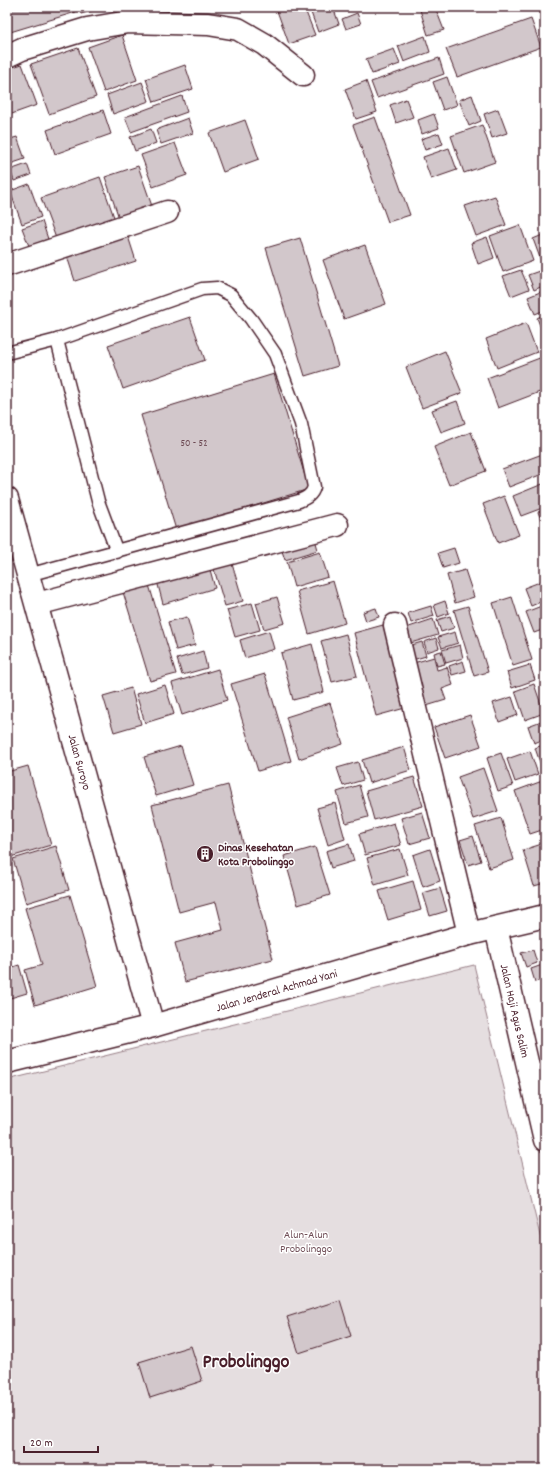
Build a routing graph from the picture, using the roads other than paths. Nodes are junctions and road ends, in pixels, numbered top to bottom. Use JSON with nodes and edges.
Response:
{"nodes":[{"id":1,"x":7,"y":56,"type":"edge"},
{"id":2,"x":303,"y":75,"type":"dead end"},
{"id":3,"x":168,"y":212,"type":"dead end"},
{"id":4,"x":7,"y":266,"type":"edge"},
{"id":5,"x":57,"y":340,"type":"junction"},
{"id":6,"x":7,"y":353,"type":"edge"},
{"id":7,"x":7,"y":499,"type":"edge"},
{"id":8,"x":336,"y":525,"type":"dead end"},
{"id":9,"x":117,"y":552,"type":"junction"},
{"id":10,"x":28,"y":575,"type":"junction"},
{"id":11,"x":37,"y":604,"type":"junction"},
{"id":12,"x":395,"y":625,"type":"dead end"},
{"id":13,"x":545,"y":916,"type":"edge"},
{"id":14,"x":496,"y":928,"type":"junction"},
{"id":15,"x":469,"y":934,"type":"junction"},
{"id":16,"x":153,"y":1026,"type":"junction"},
{"id":17,"x":7,"y":1062,"type":"edge"},
{"id":18,"x":545,"y":1140,"type":"edge"}],
"edges":[{"from":1,"to":2,"type":"street"},
{"from":3,"to":4,"type":"street"},
{"from":5,"to":6,"type":"lane"},
{"from":5,"to":9,"type":"lane"},
{"from":5,"to":9,"type":"lane"},
{"from":7,"to":10,"type":"street","name":"Jalan Suroyo"},
{"from":8,"to":11,"type":"street"},
{"from":9,"to":10,"type":"lane"},
{"from":10,"to":11,"type":"street","name":"Jalan Suroyo"},
{"from":11,"to":16,"type":"street","name":"Jalan Suroyo"},
{"from":12,"to":15,"type":"street"},
{"from":13,"to":14,"type":"street","name":"Jalan Jenderal Achmad Yani"},
{"from":14,"to":15,"type":"street","name":"Jalan Jenderal Achmad Yani"},
{"from":14,"to":18,"type":"street","name":"Jalan Haji Agus Salim"},
{"from":15,"to":16,"type":"street","name":"Jalan Jenderal Achmad Yani"},
{"from":16,"to":17,"type":"street","name":"Jalan Jenderal Achmad Yani"}]}
